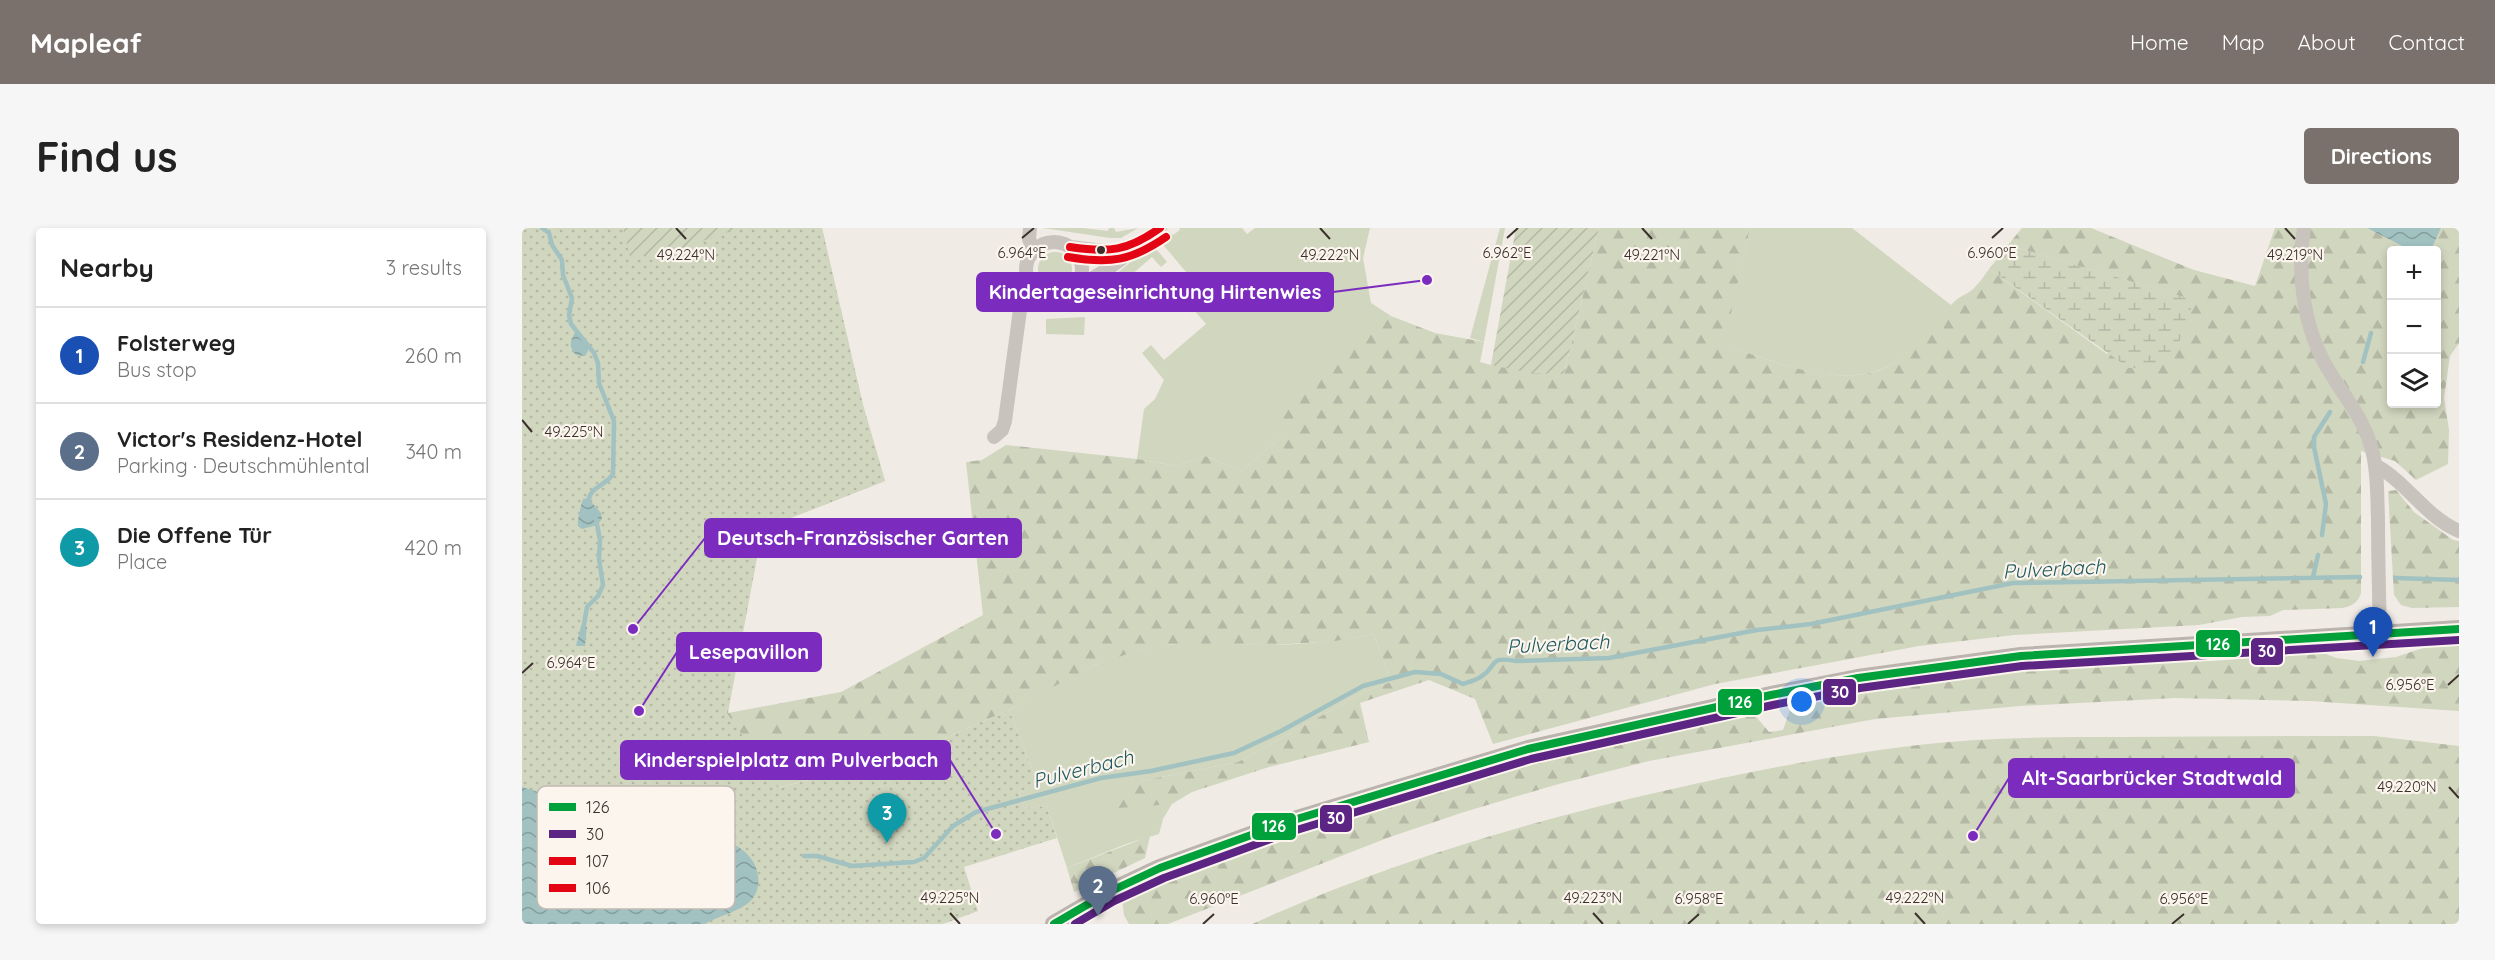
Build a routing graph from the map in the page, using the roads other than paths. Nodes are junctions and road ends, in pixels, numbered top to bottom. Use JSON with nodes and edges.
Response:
{"nodes":[{"id":1,"x":1030,"y":228,"type":"edge"},
{"id":2,"x":1160,"y":228,"type":"edge"},
{"id":3,"x":2304,"y":228,"type":"edge"},
{"id":4,"x":1140,"y":243,"type":"junction"},
{"id":5,"x":1070,"y":247,"type":"junction"},
{"id":6,"x":1034,"y":251,"type":"junction"},
{"id":7,"x":1077,"y":286,"type":"junction"},
{"id":8,"x":1036,"y":291,"type":"junction"},
{"id":9,"x":994,"y":438,"type":"dead end"},
{"id":10,"x":2376,"y":466,"type":"junction"},
{"id":11,"x":2459,"y":531,"type":"edge"},
{"id":12,"x":2459,"y":629,"type":"edge"},
{"id":13,"x":2380,"y":633,"type":"junction"},
{"id":14,"x":1054,"y":924,"type":"edge"}],
"edges":[{"from":1,"to":6,"type":"street"},
{"from":2,"to":4,"type":"street"},
{"from":3,"to":10,"type":"street"},
{"from":4,"to":5,"type":"street"},
{"from":4,"to":7,"type":"street"},
{"from":5,"to":6,"type":"street"},
{"from":5,"to":7,"type":"street"},
{"from":6,"to":8,"type":"street"},
{"from":7,"to":8,"type":"street"},
{"from":8,"to":9,"type":"street"},
{"from":10,"to":11,"type":"street"},
{"from":10,"to":13,"type":"street"},
{"from":12,"to":13,"type":"main road"},
{"from":13,"to":14,"type":"main road"}]}
